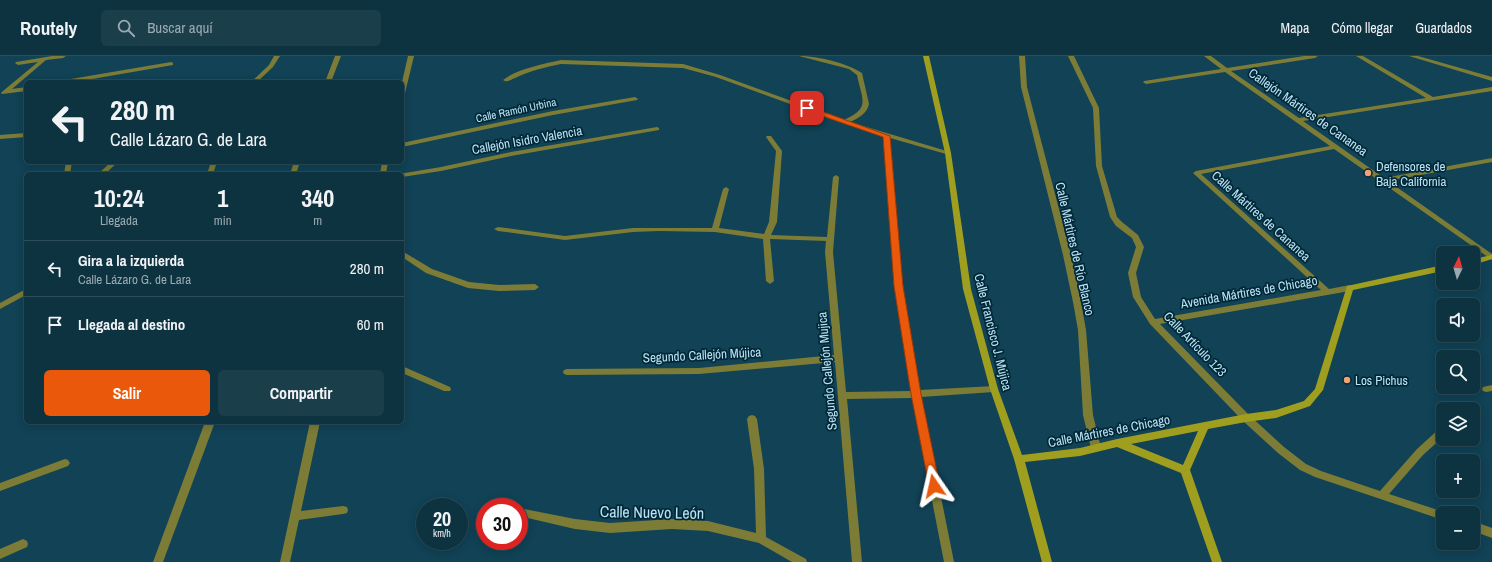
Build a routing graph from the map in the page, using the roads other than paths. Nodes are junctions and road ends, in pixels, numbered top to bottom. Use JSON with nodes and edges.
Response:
{"nodes":[{"id":1,"x":63,"y":56,"type":"edge"},
{"id":2,"x":277,"y":56,"type":"edge"},
{"id":3,"x":338,"y":56,"type":"edge"},
{"id":4,"x":411,"y":56,"type":"edge"},
{"id":5,"x":802,"y":56,"type":"edge"},
{"id":6,"x":926,"y":56,"type":"edge"},
{"id":7,"x":1022,"y":56,"type":"edge"},
{"id":8,"x":1071,"y":56,"type":"edge"},
{"id":9,"x":1207,"y":56,"type":"edge"},
{"id":10,"x":1315,"y":56,"type":"edge"},
{"id":11,"x":1360,"y":56,"type":"edge"},
{"id":12,"x":1412,"y":56,"type":"edge"},
{"id":13,"x":1444,"y":56,"type":"edge"},
{"id":14,"x":41,"y":59,"type":"edge"},
{"id":15,"x":18,"y":63,"type":"dead end"},
{"id":16,"x":171,"y":64,"type":"dead end"},
{"id":17,"x":1444,"y":65,"type":"junction"},
{"id":18,"x":1228,"y":70,"type":"junction"},
{"id":19,"x":1492,"y":79,"type":"edge"},
{"id":20,"x":77,"y":80,"type":"edge"},
{"id":21,"x":256,"y":80,"type":"edge"},
{"id":22,"x":329,"y":80,"type":"edge"},
{"id":23,"x":506,"y":80,"type":"dead end"},
{"id":24,"x":1146,"y":82,"type":"dead end"},
{"id":25,"x":404,"y":85,"type":"edge"},
{"id":26,"x":24,"y":89,"type":"edge"},
{"id":27,"x":1492,"y":89,"type":"edge"},
{"id":28,"x":2,"y":93,"type":"edge"},
{"id":29,"x":1431,"y":98,"type":"junction"},
{"id":30,"x":635,"y":99,"type":"dead end"},
{"id":31,"x":1298,"y":120,"type":"junction"},
{"id":32,"x":844,"y":122,"type":"junction"},
{"id":33,"x":657,"y":130,"type":"dead end"},
{"id":34,"x":24,"y":135,"type":"edge"},
{"id":35,"x":887,"y":136,"type":"junction"},
{"id":36,"x":0,"y":137,"type":"edge"},
{"id":37,"x":769,"y":137,"type":"dead end"},
{"id":38,"x":404,"y":145,"type":"edge"},
{"id":39,"x":1337,"y":147,"type":"junction"},
{"id":40,"x":948,"y":153,"type":"junction"},
{"id":41,"x":1492,"y":160,"type":"edge"},
{"id":42,"x":113,"y":164,"type":"edge"},
{"id":43,"x":103,"y":172,"type":"edge"},
{"id":44,"x":404,"y":175,"type":"edge"},
{"id":45,"x":836,"y":177,"type":"dead end"},
{"id":46,"x":1383,"y":180,"type":"junction"},
{"id":47,"x":726,"y":189,"type":"dead end"},
{"id":48,"x":498,"y":229,"type":"dead end"},
{"id":49,"x":715,"y":230,"type":"junction"},
{"id":50,"x":766,"y":237,"type":"junction"},
{"id":51,"x":829,"y":238,"type":"junction"},
{"id":52,"x":404,"y":254,"type":"edge"},
{"id":53,"x":1492,"y":258,"type":"edge"},
{"id":54,"x":1480,"y":261,"type":"edge"},
{"id":55,"x":1436,"y":270,"type":"edge"},
{"id":56,"x":770,"y":281,"type":"dead end"},
{"id":57,"x":535,"y":287,"type":"dead end"},
{"id":58,"x":1350,"y":288,"type":"junction"},
{"id":59,"x":1328,"y":292,"type":"junction"},
{"id":60,"x":24,"y":293,"type":"edge"},
{"id":61,"x":0,"y":306,"type":"edge"},
{"id":62,"x":1153,"y":322,"type":"junction"},
{"id":63,"x":838,"y":358,"type":"junction"},
{"id":64,"x":404,"y":370,"type":"edge"},
{"id":65,"x":567,"y":372,"type":"dead end"},
{"id":66,"x":447,"y":389,"type":"dead end"},
{"id":67,"x":994,"y":389,"type":"junction"},
{"id":68,"x":916,"y":394,"type":"junction"},
{"id":69,"x":842,"y":396,"type":"junction"},
{"id":70,"x":1246,"y":418,"type":"junction"},
{"id":71,"x":752,"y":420,"type":"dead end"},
{"id":72,"x":209,"y":424,"type":"edge"},
{"id":73,"x":315,"y":424,"type":"edge"},
{"id":74,"x":1204,"y":427,"type":"junction"},
{"id":75,"x":1436,"y":437,"type":"edge"},
{"id":76,"x":1117,"y":443,"type":"junction"},
{"id":77,"x":1096,"y":448,"type":"junction"},
{"id":78,"x":1019,"y":459,"type":"junction"},
{"id":79,"x":65,"y":463,"type":"dead end"},
{"id":80,"x":1185,"y":470,"type":"junction"},
{"id":81,"x":0,"y":487,"type":"edge"},
{"id":82,"x":1382,"y":496,"type":"junction"},
{"id":83,"x":343,"y":510,"type":"dead end"},
{"id":84,"x":528,"y":514,"type":"edge"},
{"id":85,"x":1436,"y":514,"type":"edge"},
{"id":86,"x":294,"y":516,"type":"junction"},
{"id":87,"x":1480,"y":529,"type":"edge"},
{"id":88,"x":1492,"y":533,"type":"edge"},
{"id":89,"x":761,"y":539,"type":"junction"},
{"id":90,"x":23,"y":544,"type":"dead end"},
{"id":91,"x":0,"y":554,"type":"edge"},
{"id":92,"x":158,"y":562,"type":"edge"},
{"id":93,"x":285,"y":562,"type":"edge"},
{"id":94,"x":802,"y":562,"type":"edge"},
{"id":95,"x":856,"y":562,"type":"edge"},
{"id":96,"x":949,"y":562,"type":"edge"},
{"id":97,"x":1047,"y":562,"type":"edge"},
{"id":98,"x":1217,"y":562,"type":"edge"}],
"edges":[{"from":1,"to":14,"type":"street"},
{"from":2,"to":21,"type":"street"},
{"from":3,"to":22,"type":"street"},
{"from":4,"to":25,"type":"street"},
{"from":5,"to":32,"type":"street"},
{"from":6,"to":40,"type":"street","name":"Calle Francisco J. Mújica"},
{"from":7,"to":77,"type":"street","name":"Calle Mártires de Río Blanco"},
{"from":8,"to":62,"type":"street","name":"Calle Artículo 123"},
{"from":9,"to":18,"type":"street","name":"Callejón Mártires de Cananea"},
{"from":10,"to":18,"type":"street"},
{"from":11,"to":29,"type":"street"},
{"from":12,"to":17,"type":"street"},
{"from":13,"to":17,"type":"street"},
{"from":14,"to":15,"type":"street"},
{"from":14,"to":28,"type":"street"},
{"from":16,"to":20,"type":"street"},
{"from":17,"to":19,"type":"street"},
{"from":18,"to":24,"type":"street"},
{"from":18,"to":31,"type":"street","name":"Callejón Mártires de Cananea"},
{"from":23,"to":32,"type":"street"},
{"from":26,"to":28,"type":"street"},
{"from":27,"to":29,"type":"street"},
{"from":29,"to":31,"type":"street"},
{"from":30,"to":38,"type":"street","name":"Calle Ramón Urbina"},
{"from":31,"to":39,"type":"street","name":"Callejón Mártires de Cananea"},
{"from":32,"to":35,"type":"street"},
{"from":33,"to":44,"type":"street","name":"Callejón Isidro Valencia"},
{"from":34,"to":36,"type":"street"},
{"from":35,"to":40,"type":"street"},
{"from":35,"to":68,"type":"street"},
{"from":37,"to":50,"type":"street"},
{"from":39,"to":46,"type":"street","name":"Callejón Mártires de Cananea"},
{"from":39,"to":59,"type":"street","name":"Calle Mártires de Cananea"},
{"from":40,"to":67,"type":"street","name":"Calle Francisco J. Mújica"},
{"from":41,"to":46,"type":"street"},
{"from":42,"to":43,"type":"street"},
{"from":45,"to":51,"type":"street","name":"Segundo Callejón Mujica"},
{"from":46,"to":53,"type":"street","name":"Callejón Mártires de Cananea"},
{"from":47,"to":49,"type":"street"},
{"from":48,"to":49,"type":"street"},
{"from":49,"to":50,"type":"street"},
{"from":50,"to":51,"type":"street"},
{"from":50,"to":56,"type":"street"},
{"from":51,"to":63,"type":"street","name":"Segundo Callejón Mujica"},
{"from":52,"to":57,"type":"street"},
{"from":53,"to":54,"type":"street"},
{"from":55,"to":58,"type":"street","name":"Avenida Mártires de Chicago"},
{"from":58,"to":59,"type":"street","name":"Avenida Mártires de Chicago"},
{"from":58,"to":70,"type":"street"},
{"from":59,"to":62,"type":"street","name":"Avenida Mártires de Chicago"},
{"from":60,"to":61,"type":"street"},
{"from":62,"to":70,"type":"street","name":"Calle Artículo 123"},
{"from":63,"to":65,"type":"street","name":"Segundo Callejón Mújica"},
{"from":63,"to":69,"type":"street","name":"Segundo Callejón Mujica"},
{"from":64,"to":66,"type":"street"},
{"from":67,"to":68,"type":"street"},
{"from":67,"to":78,"type":"street","name":"Calle Francisco J. Mújica"},
{"from":68,"to":69,"type":"street"},
{"from":68,"to":96,"type":"street"},
{"from":69,"to":95,"type":"street","name":"Segundo Callejón Mujica"},
{"from":70,"to":74,"type":"street"},
{"from":70,"to":82,"type":"street","name":"Calle Artículo 123"},
{"from":71,"to":89,"type":"street"},
{"from":72,"to":92,"type":"street"},
{"from":73,"to":86,"type":"street"},
{"from":74,"to":76,"type":"street","name":"Calle Mártires de Chicago"},
{"from":74,"to":80,"type":"street"},
{"from":75,"to":82,"type":"street"},
{"from":76,"to":77,"type":"street","name":"Calle Mártires de Chicago"},
{"from":76,"to":80,"type":"street"},
{"from":77,"to":78,"type":"street","name":"Calle Mártires de Chicago"},
{"from":78,"to":97,"type":"street","name":"Calle Francisco J. Mújica"},
{"from":79,"to":81,"type":"street"},
{"from":80,"to":98,"type":"street"},
{"from":82,"to":85,"type":"street","name":"Calle Artículo 123"},
{"from":83,"to":86,"type":"street"},
{"from":84,"to":89,"type":"street","name":"Calle Nuevo León"},
{"from":86,"to":93,"type":"street"},
{"from":87,"to":88,"type":"street"},
{"from":89,"to":94,"type":"street","name":"Calle Nuevo León"},
{"from":90,"to":91,"type":"street"}]}
